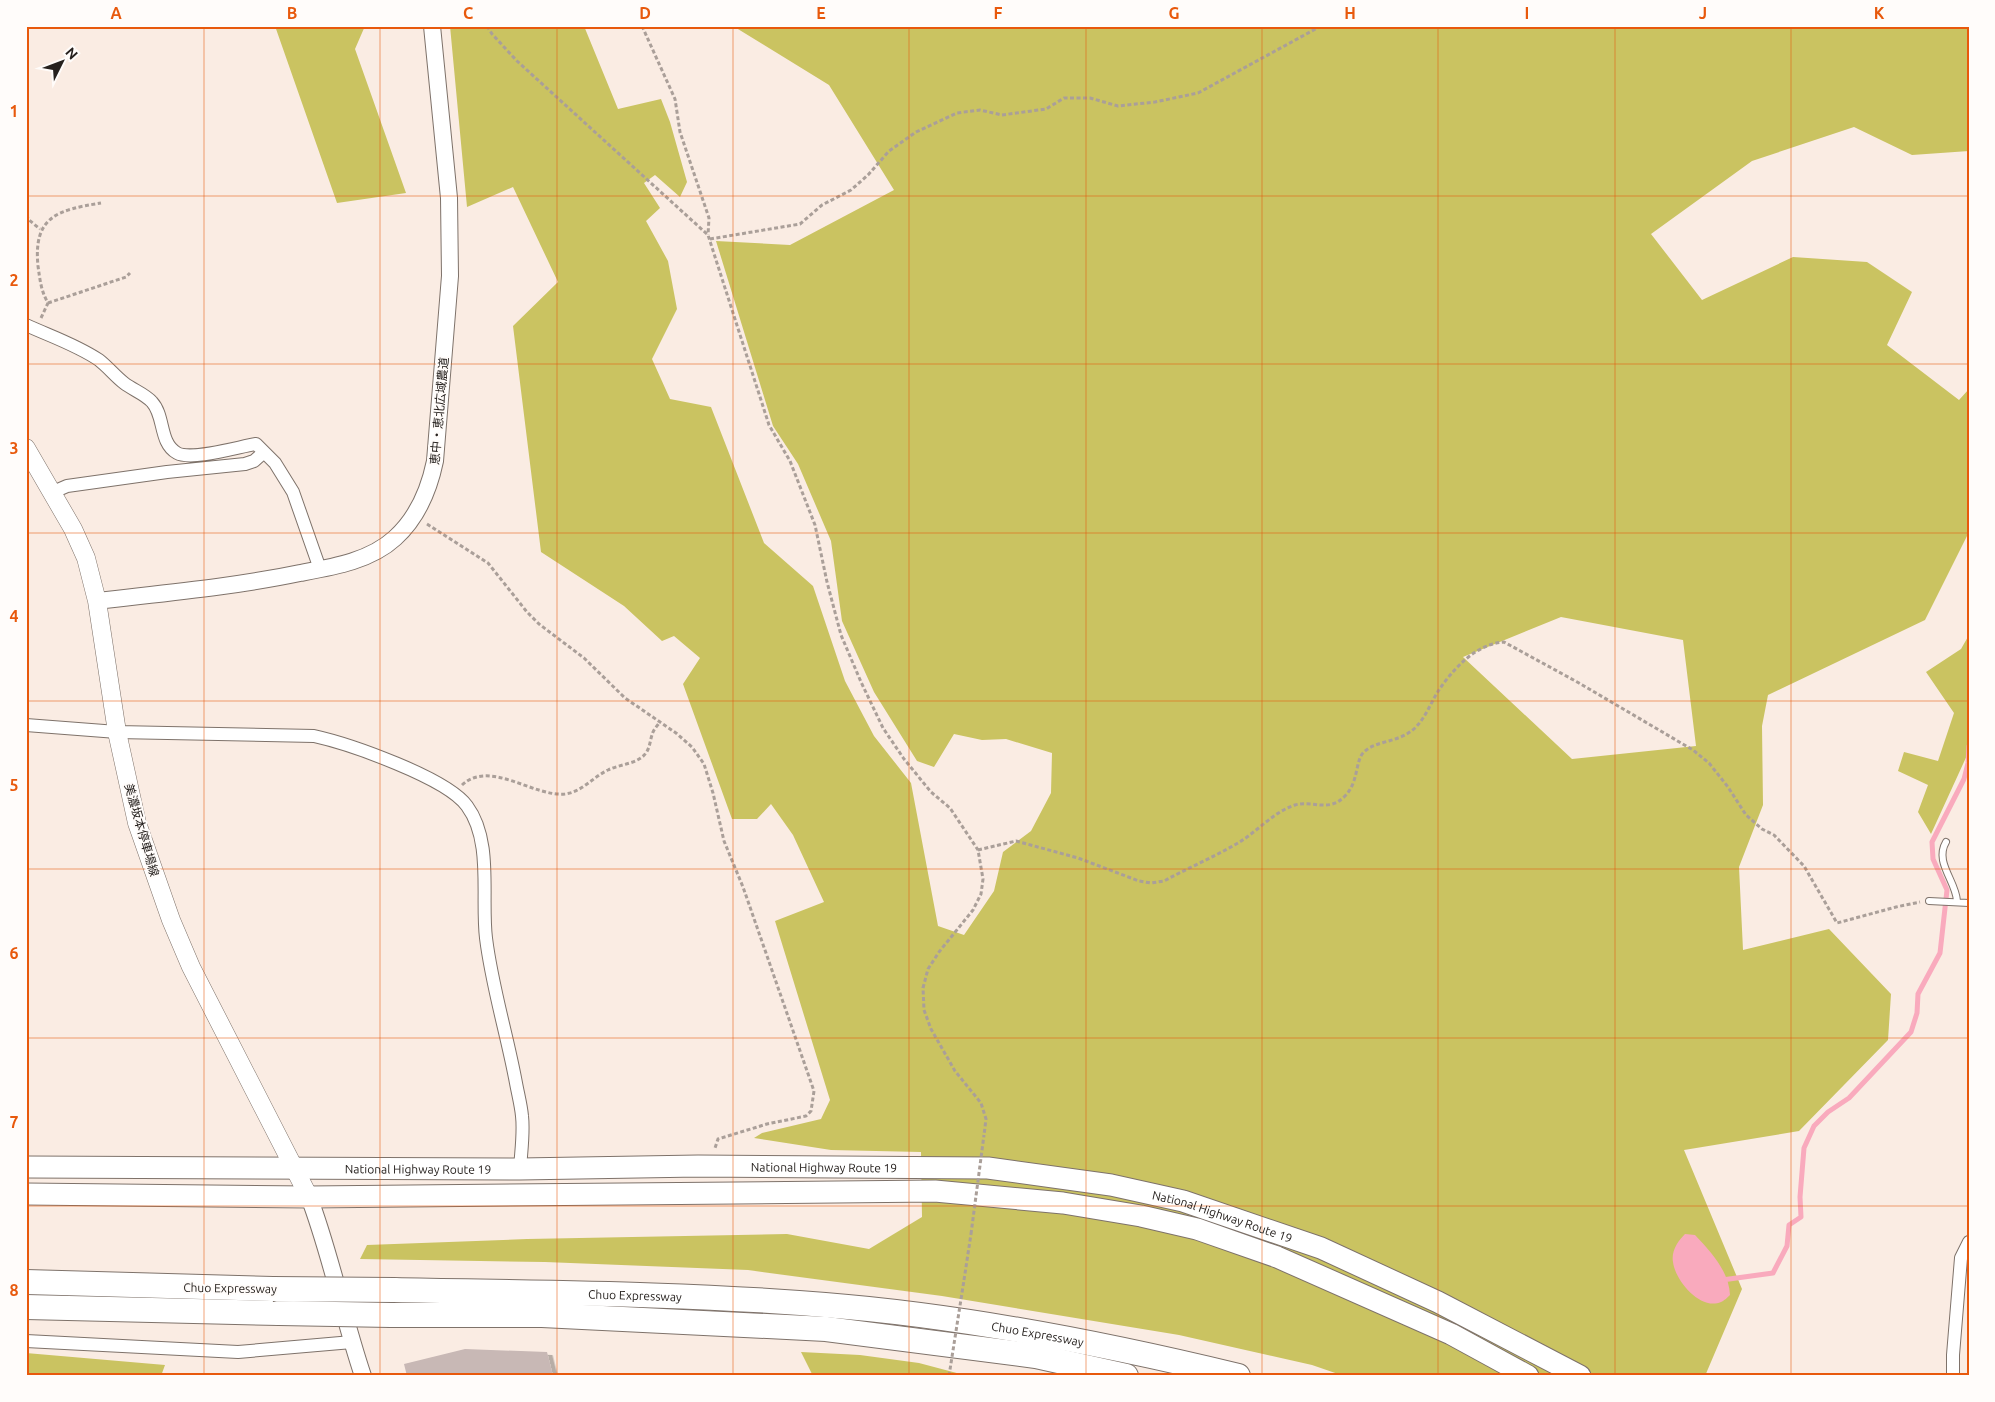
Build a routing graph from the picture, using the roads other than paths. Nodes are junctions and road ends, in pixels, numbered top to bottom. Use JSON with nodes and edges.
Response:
{"nodes":[{"id":1,"x":432,"y":26,"type":"edge"},
{"id":2,"x":31,"y":327,"type":"edge"},
{"id":3,"x":26,"y":448,"type":"edge"},
{"id":4,"x":264,"y":452,"type":"junction"},
{"id":5,"x":51,"y":493,"type":"junction"},
{"id":6,"x":320,"y":569,"type":"junction"},
{"id":7,"x":96,"y":601,"type":"junction"},
{"id":8,"x":26,"y":725,"type":"edge"},
{"id":9,"x":117,"y":732,"type":"junction"},
{"id":10,"x":1946,"y":842,"type":"dead end"},
{"id":11,"x":1929,"y":901,"type":"road end"},
{"id":12,"x":1957,"y":902,"type":"junction"},
{"id":13,"x":1969,"y":903,"type":"edge"},
{"id":14,"x":26,"y":1167,"type":"edge"},
{"id":15,"x":294,"y":1167,"type":"junction"},
{"id":16,"x":520,"y":1169,"type":"junction"},
{"id":17,"x":26,"y":1194,"type":"edge"},
{"id":18,"x":309,"y":1197,"type":"junction"},
{"id":19,"x":1969,"y":1242,"type":"edge"},
{"id":20,"x":26,"y":1282,"type":"edge"},
{"id":21,"x":26,"y":1307,"type":"edge"},
{"id":22,"x":26,"y":1341,"type":"edge"},
{"id":23,"x":352,"y":1342,"type":"junction"},
{"id":24,"x":363,"y":1376,"type":"edge"},
{"id":25,"x":1126,"y":1376,"type":"edge"},
{"id":26,"x":1238,"y":1376,"type":"edge"},
{"id":27,"x":1528,"y":1376,"type":"edge"},
{"id":28,"x":1580,"y":1376,"type":"edge"},
{"id":29,"x":1953,"y":1376,"type":"edge"}],
"edges":[{"from":1,"to":6,"type":"street","name":"恵中・恵北広域農道"},
{"from":2,"to":4,"type":"street"},
{"from":3,"to":5,"type":"main road","name":"美濃坂本停車場線"},
{"from":4,"to":5,"type":"street"},
{"from":4,"to":6,"type":"street"},
{"from":5,"to":7,"type":"main road","name":"美濃坂本停車場線"},
{"from":6,"to":7,"type":"street","name":"恵中・恵北広域農道"},
{"from":7,"to":9,"type":"main road","name":"美濃坂本停車場線"},
{"from":8,"to":9,"type":"street"},
{"from":9,"to":15,"type":"main road","name":"美濃坂本停車場線"},
{"from":9,"to":16,"type":"street"},
{"from":10,"to":12,"type":"lane"},
{"from":11,"to":12,"type":"lane"},
{"from":12,"to":13,"type":"lane"},
{"from":14,"to":15,"type":"highway","name":"National Highway Route 19"},
{"from":15,"to":16,"type":"highway","name":"National Highway Route 19"},
{"from":15,"to":18,"type":"main road","name":"美濃坂本停車場線"},
{"from":16,"to":28,"type":"highway","name":"National Highway Route 19"},
{"from":17,"to":18,"type":"highway","name":"National Highway Route 19"},
{"from":18,"to":23,"type":"street"},
{"from":18,"to":27,"type":"highway","name":"National Highway Route 19"},
{"from":19,"to":29,"type":"street"},
{"from":20,"to":26,"type":"highway","name":"Chuo Expressway","bridge":true},
{"from":21,"to":25,"type":"highway","name":"Chuo Expressway","bridge":true},
{"from":22,"to":23,"type":"street"},
{"from":23,"to":24,"type":"street"}]}
